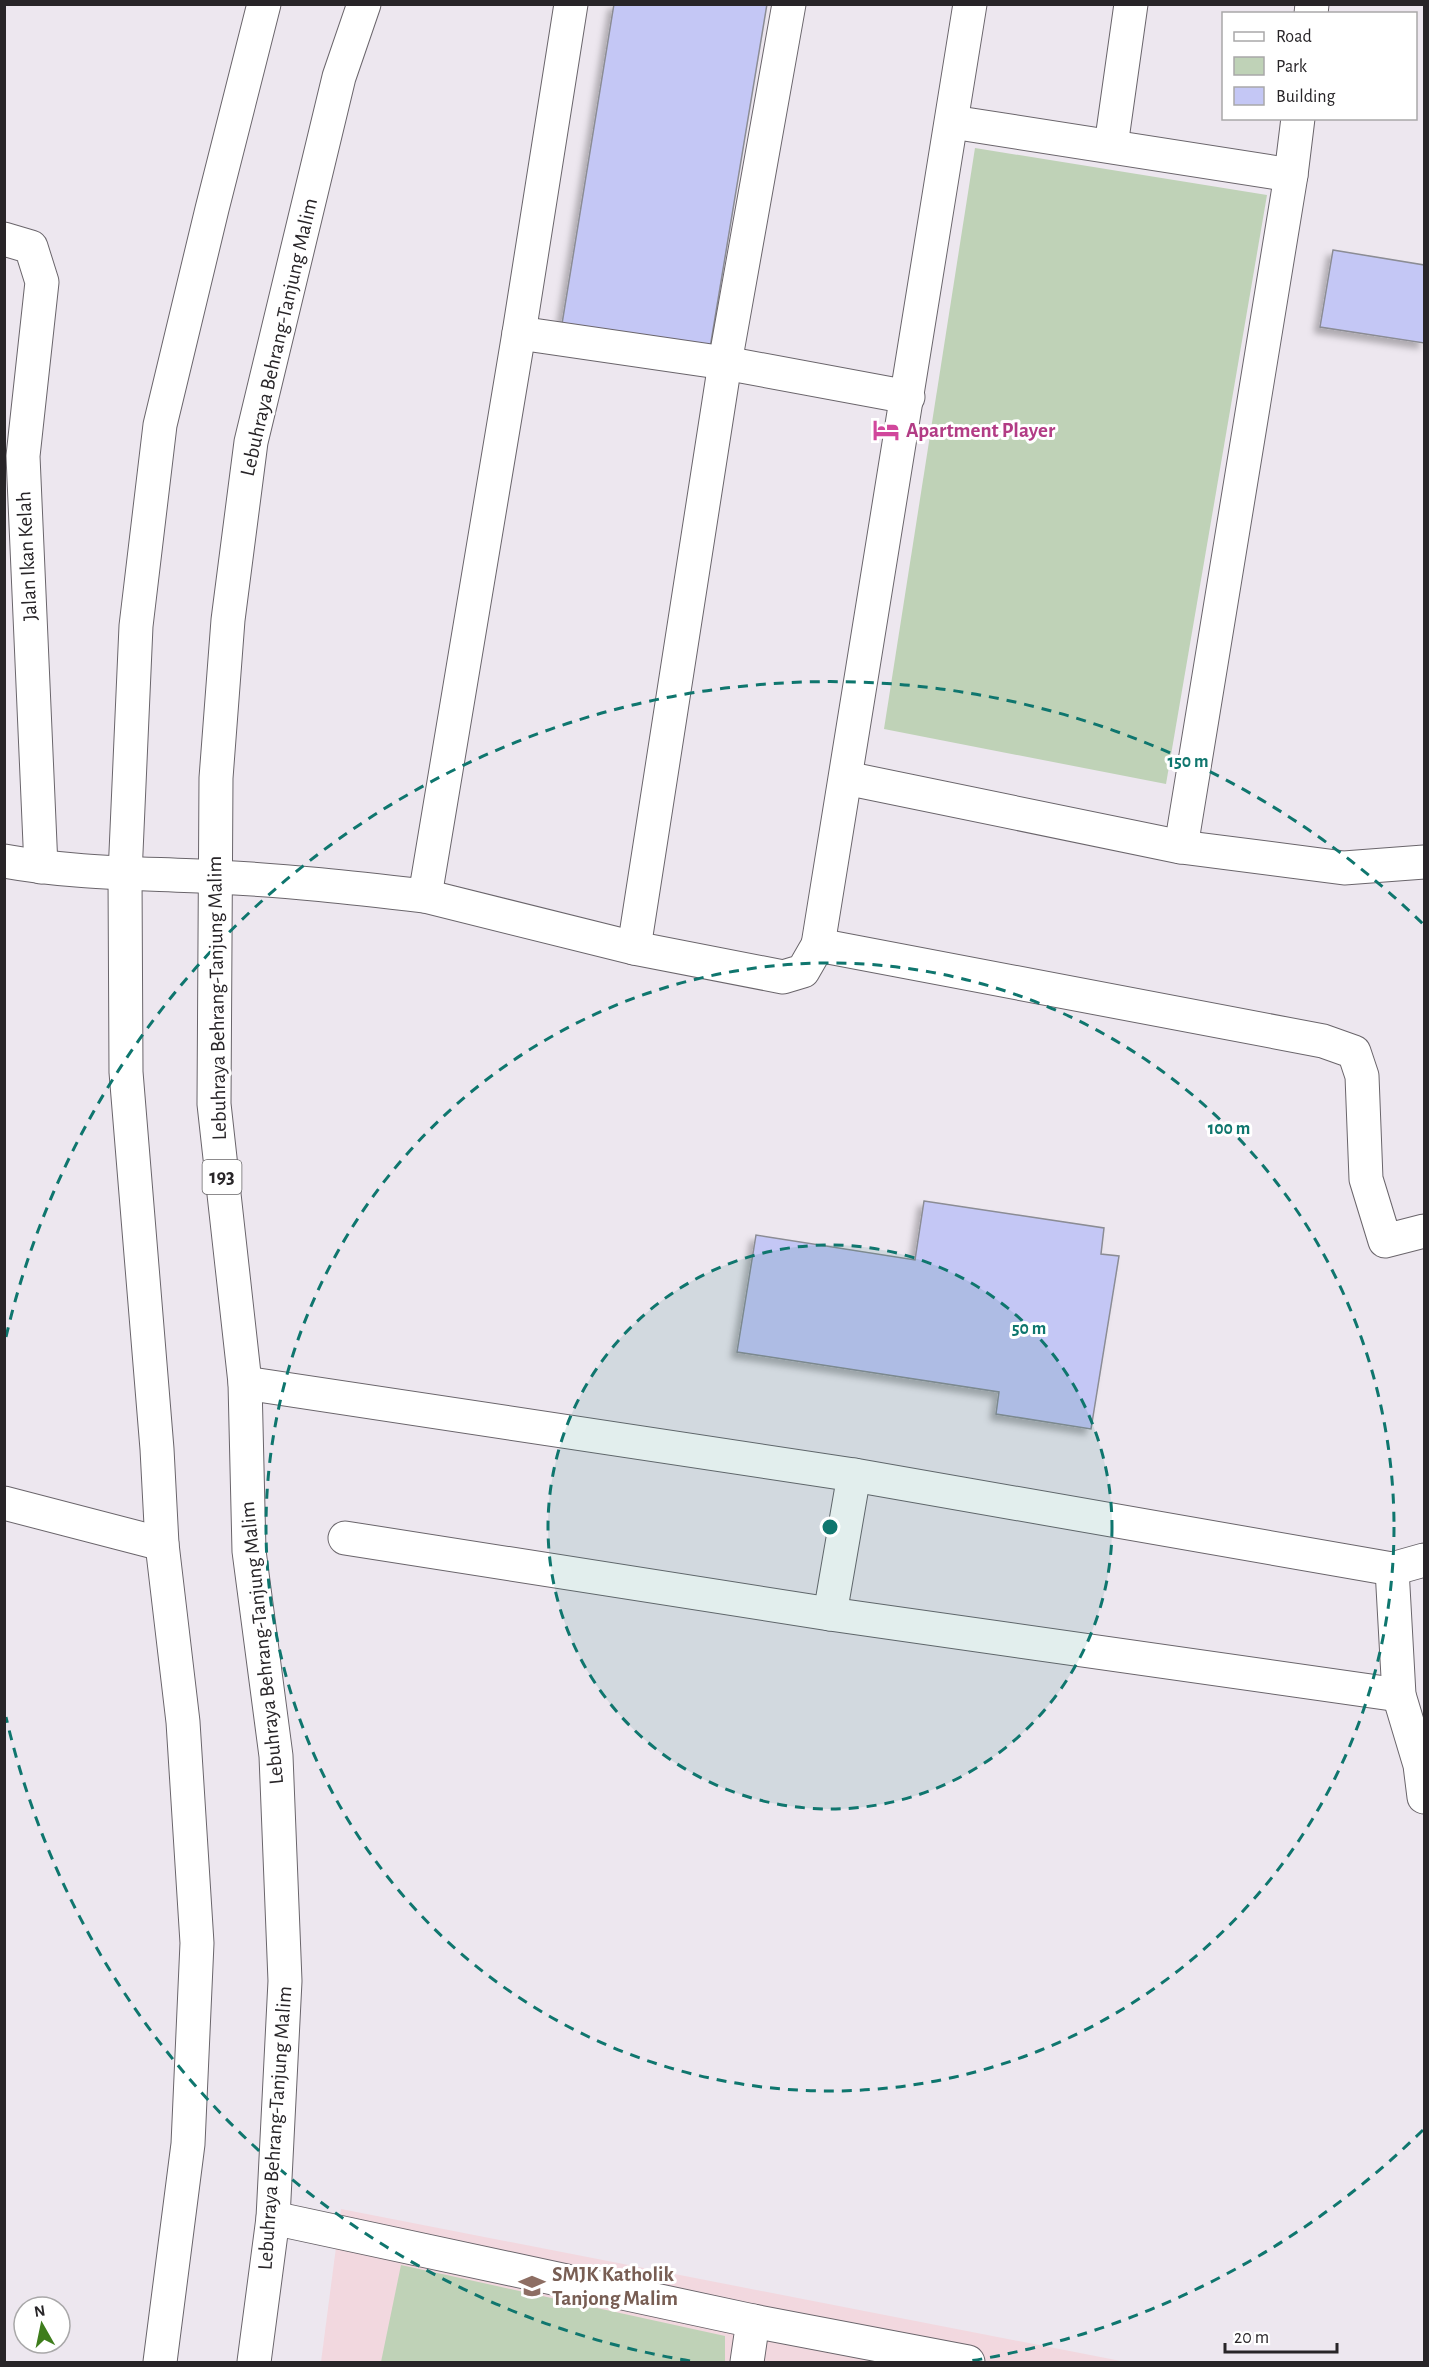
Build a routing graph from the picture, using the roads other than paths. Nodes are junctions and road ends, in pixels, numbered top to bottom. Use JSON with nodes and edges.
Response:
{"nodes":[{"id":1,"x":264,"y":4,"type":"edge"},
{"id":2,"x":364,"y":4,"type":"edge"},
{"id":3,"x":571,"y":4,"type":"edge"},
{"id":4,"x":789,"y":4,"type":"edge"},
{"id":5,"x":970,"y":4,"type":"edge"},
{"id":6,"x":1131,"y":4,"type":"edge"},
{"id":7,"x":1298,"y":120,"type":"edge"},
{"id":8,"x":952,"y":122,"type":"junction"},
{"id":9,"x":1110,"y":146,"type":"junction"},
{"id":10,"x":1292,"y":175,"type":"junction"},
{"id":11,"x":18,"y":243,"type":"edge"},
{"id":12,"x":519,"y":333,"type":"junction"},
{"id":13,"x":725,"y":363,"type":"junction"},
{"id":14,"x":908,"y":397,"type":"junction"},
{"id":15,"x":846,"y":778,"type":"junction"},
{"id":16,"x":1181,"y":847,"type":"junction"},
{"id":17,"x":4,"y":861,"type":"edge"},
{"id":18,"x":1425,"y":862,"type":"edge"},
{"id":19,"x":41,"y":867,"type":"junction"},
{"id":20,"x":125,"y":875,"type":"junction"},
{"id":21,"x":214,"y":877,"type":"junction"},
{"id":22,"x":425,"y":896,"type":"junction"},
{"id":23,"x":818,"y":945,"type":"junction"},
{"id":24,"x":634,"y":948,"type":"junction"},
{"id":25,"x":1425,"y":1231,"type":"edge"},
{"id":26,"x":245,"y":1383,"type":"junction"},
{"id":27,"x":854,"y":1475,"type":"junction"},
{"id":28,"x":4,"y":1503,"type":"edge"},
{"id":29,"x":345,"y":1538,"type":"dead end"},
{"id":30,"x":162,"y":1544,"type":"junction"},
{"id":31,"x":1425,"y":1560,"type":"edge"},
{"id":32,"x":1392,"y":1569,"type":"junction"},
{"id":33,"x":830,"y":1614,"type":"junction"},
{"id":34,"x":1399,"y":1695,"type":"junction"},
{"id":35,"x":1425,"y":1797,"type":"edge"},
{"id":36,"x":273,"y":2218,"type":"junction"},
{"id":37,"x":753,"y":2321,"type":"junction"},
{"id":38,"x":160,"y":2362,"type":"edge"},
{"id":39,"x":254,"y":2362,"type":"edge"},
{"id":40,"x":747,"y":2362,"type":"edge"},
{"id":41,"x":968,"y":2362,"type":"edge"}],
"edges":[{"from":1,"to":20,"type":"street"},
{"from":2,"to":21,"type":"street","name":"Lebuhraya Behrang-Tanjung Malim","number":"193"},
{"from":3,"to":12,"type":"street"},
{"from":4,"to":13,"type":"street"},
{"from":5,"to":8,"type":"street"},
{"from":6,"to":9,"type":"street"},
{"from":7,"to":10,"type":"street"},
{"from":8,"to":9,"type":"street"},
{"from":8,"to":14,"type":"street"},
{"from":9,"to":10,"type":"street"},
{"from":10,"to":16,"type":"street"},
{"from":11,"to":19,"type":"street","name":"Jalan Ikan Kelah"},
{"from":12,"to":13,"type":"street"},
{"from":12,"to":22,"type":"street"},
{"from":13,"to":14,"type":"street"},
{"from":13,"to":24,"type":"street"},
{"from":14,"to":15,"type":"street"},
{"from":15,"to":16,"type":"street"},
{"from":15,"to":23,"type":"street"},
{"from":16,"to":18,"type":"street"},
{"from":17,"to":19,"type":"street"},
{"from":19,"to":20,"type":"street"},
{"from":20,"to":21,"type":"street"},
{"from":20,"to":30,"type":"street"},
{"from":21,"to":22,"type":"street"},
{"from":21,"to":26,"type":"street","name":"Lebuhraya Behrang-Tanjung Malim","number":"193"},
{"from":22,"to":24,"type":"street"},
{"from":23,"to":24,"type":"street"},
{"from":23,"to":25,"type":"street"},
{"from":26,"to":27,"type":"street"},
{"from":26,"to":36,"type":"street","name":"Lebuhraya Behrang-Tanjung Malim","number":"193"},
{"from":27,"to":32,"type":"street"},
{"from":27,"to":33,"type":"street"},
{"from":28,"to":30,"type":"street"},
{"from":29,"to":33,"type":"street"},
{"from":30,"to":38,"type":"street"},
{"from":31,"to":32,"type":"street"},
{"from":32,"to":34,"type":"street"},
{"from":33,"to":34,"type":"street"},
{"from":34,"to":35,"type":"street"},
{"from":36,"to":37,"type":"street"},
{"from":36,"to":39,"type":"street","name":"Lebuhraya Behrang-Tanjung Malim","number":"193"},
{"from":37,"to":40,"type":"street"},
{"from":37,"to":41,"type":"street"}]}
